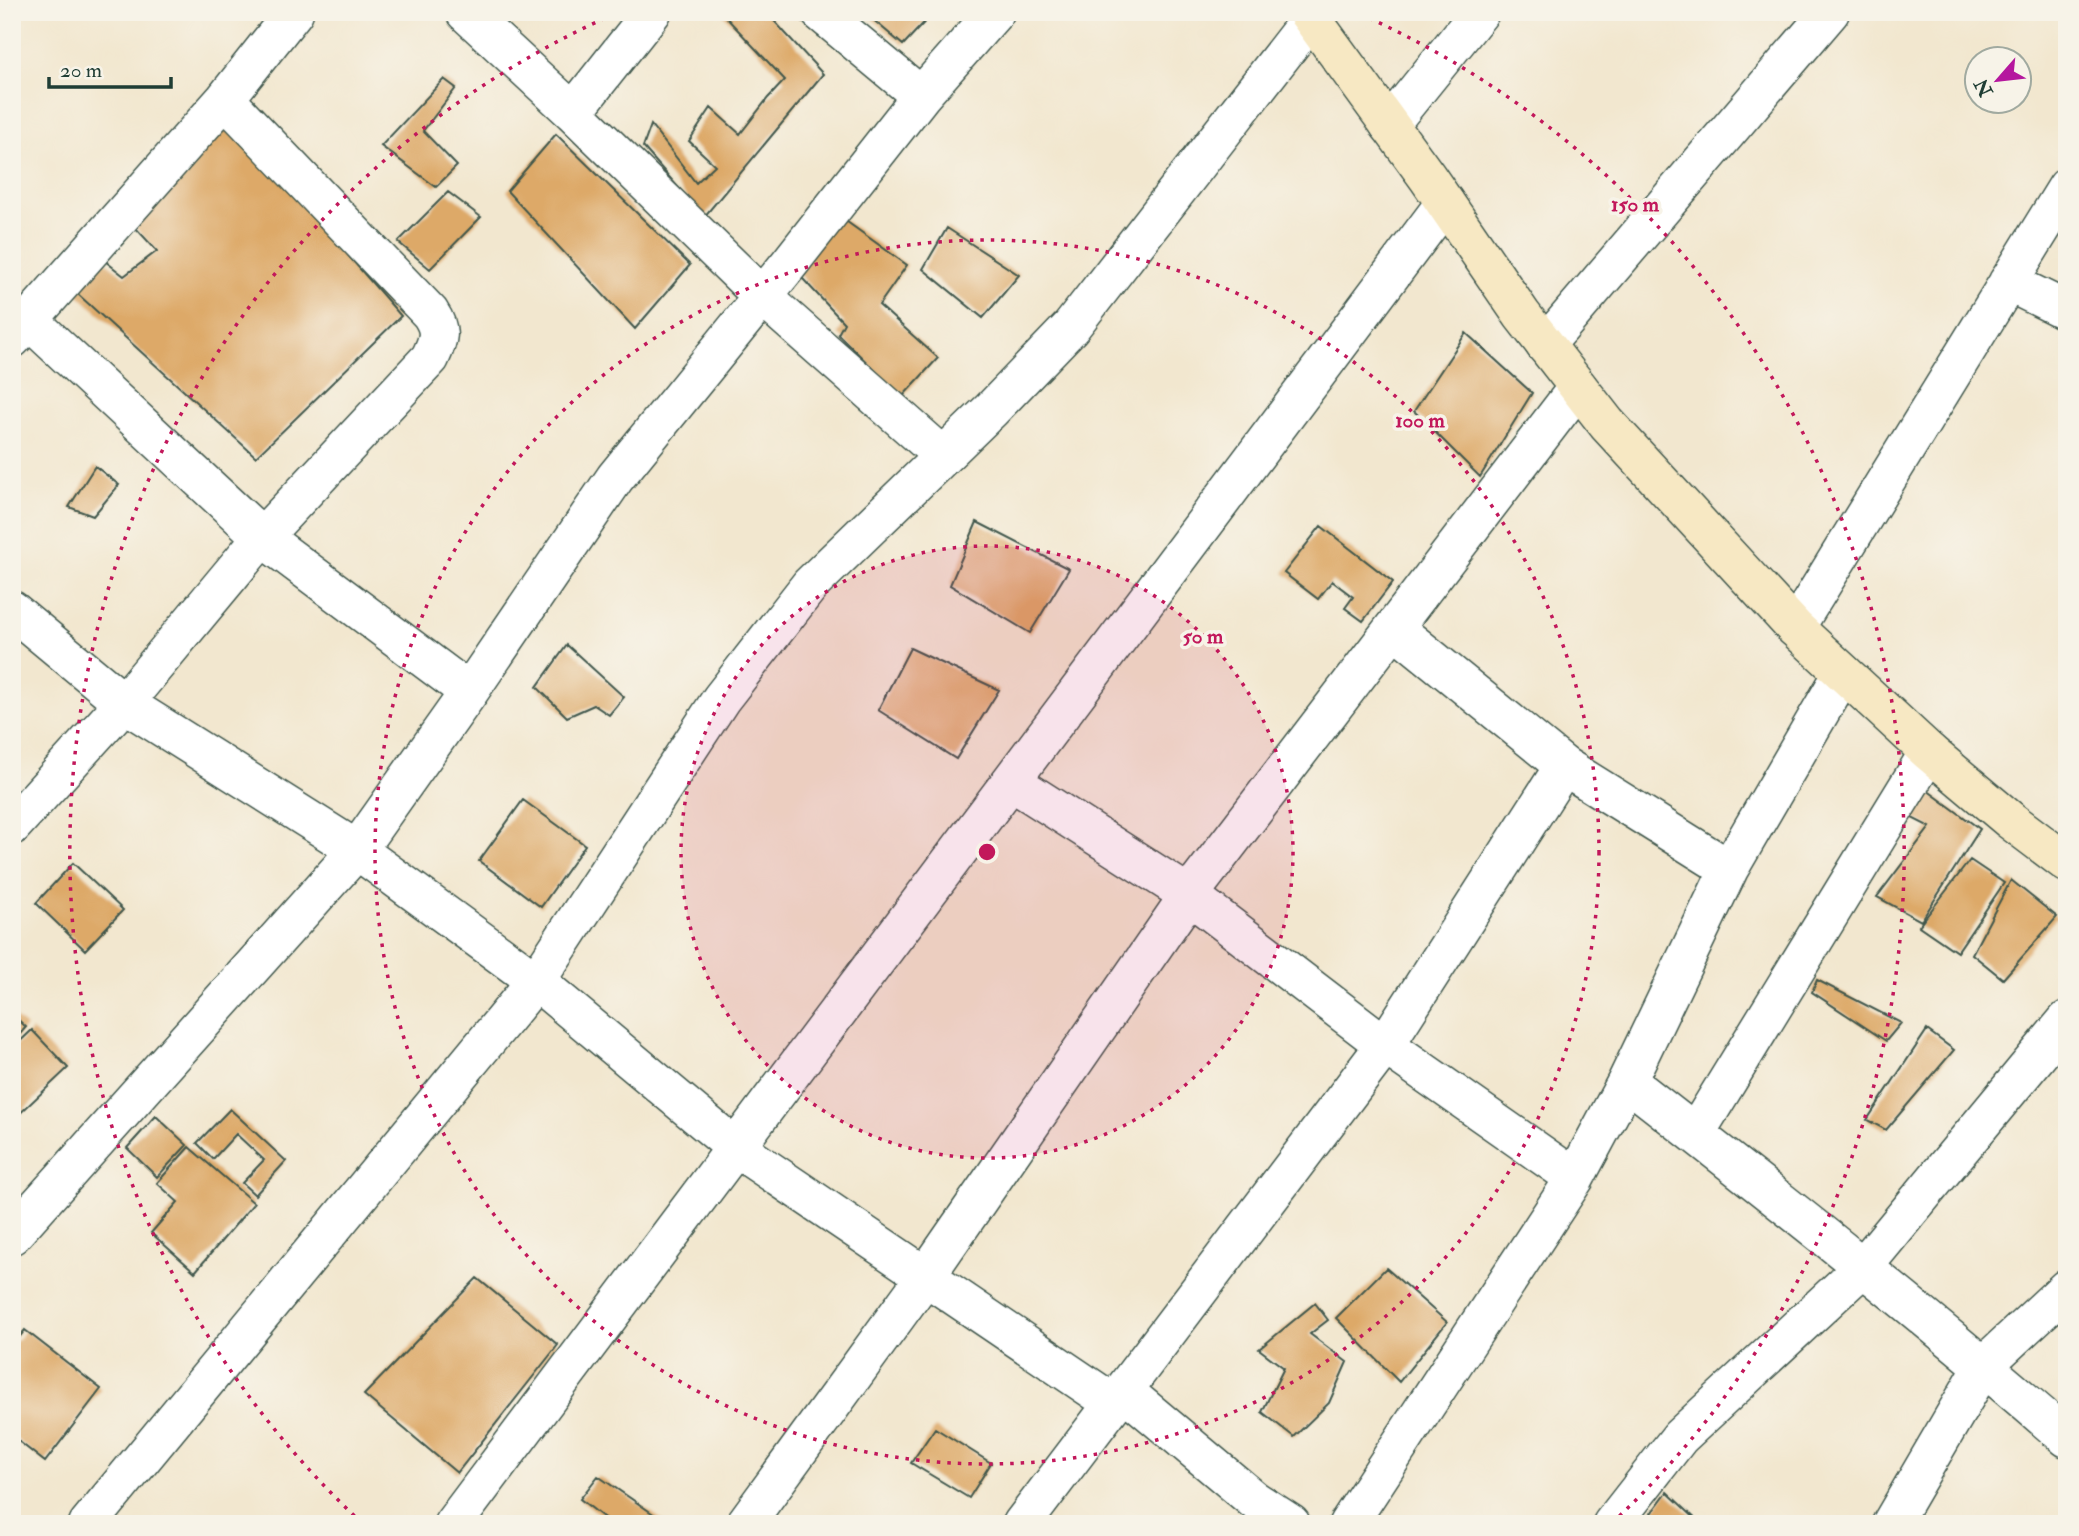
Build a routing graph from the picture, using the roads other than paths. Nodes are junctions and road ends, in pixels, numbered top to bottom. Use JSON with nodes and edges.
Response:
{"nodes":[{"id":1,"x":294,"y":12,"type":"edge"},
{"id":2,"x":465,"y":12,"type":"edge"},
{"id":3,"x":652,"y":12,"type":"edge"},
{"id":4,"x":820,"y":12,"type":"edge"},
{"id":5,"x":995,"y":12,"type":"edge"},
{"id":6,"x":1480,"y":12,"type":"edge"},
{"id":7,"x":1830,"y":12,"type":"edge"},
{"id":8,"x":1309,"y":15,"type":"edge"},
{"id":9,"x":920,"y":96,"type":"junction"},
{"id":10,"x":225,"y":99,"type":"junction"},
{"id":11,"x":573,"y":112,"type":"junction"},
{"id":12,"x":1389,"y":125,"type":"junction"},
{"id":13,"x":2067,"y":187,"type":"edge"},
{"id":14,"x":1445,"y":203,"type":"junction"},
{"id":15,"x":2008,"y":282,"type":"junction"},
{"id":16,"x":763,"y":297,"type":"junction"},
{"id":17,"x":2067,"y":312,"type":"edge"},
{"id":18,"x":20,"y":329,"type":"edge"},
{"id":19,"x":1545,"y":345,"type":"junction"},
{"id":20,"x":1578,"y":387,"type":"junction"},
{"id":21,"x":943,"y":456,"type":"junction"},
{"id":22,"x":262,"y":537,"type":"junction"},
{"id":23,"x":12,"y":610,"type":"edge"},
{"id":24,"x":1394,"y":628,"type":"junction"},
{"id":25,"x":1795,"y":628,"type":"junction"},
{"id":26,"x":1843,"y":673,"type":"junction"},
{"id":27,"x":469,"y":691,"type":"junction"},
{"id":28,"x":124,"y":703,"type":"junction"},
{"id":29,"x":1929,"y":751,"type":"junction"},
{"id":30,"x":1564,"y":766,"type":"junction"},
{"id":31,"x":1011,"y":781,"type":"junction"},
{"id":32,"x":12,"y":826,"type":"edge"},
{"id":33,"x":357,"y":850,"type":"junction"},
{"id":34,"x":2065,"y":855,"type":"edge"},
{"id":35,"x":1729,"y":869,"type":"junction"},
{"id":36,"x":1189,"y":895,"type":"junction"},
{"id":37,"x":536,"y":981,"type":"junction"},
{"id":38,"x":2067,"y":1020,"type":"edge"},
{"id":39,"x":1385,"y":1045,"type":"junction"},
{"id":40,"x":1627,"y":1081,"type":"junction"},
{"id":41,"x":1695,"y":1134,"type":"junction"},
{"id":42,"x":736,"y":1148,"type":"junction"},
{"id":43,"x":1575,"y":1178,"type":"junction"},
{"id":44,"x":12,"y":1235,"type":"edge"},
{"id":45,"x":1863,"y":1268,"type":"junction"},
{"id":46,"x":925,"y":1277,"type":"junction"},
{"id":47,"x":2067,"y":1288,"type":"edge"},
{"id":48,"x":1984,"y":1365,"type":"junction"},
{"id":49,"x":1118,"y":1396,"type":"junction"},
{"id":50,"x":2067,"y":1438,"type":"edge"},
{"id":51,"x":89,"y":1524,"type":"edge"},
{"id":52,"x":453,"y":1524,"type":"edge"},
{"id":53,"x":745,"y":1524,"type":"edge"},
{"id":54,"x":1022,"y":1524,"type":"edge"},
{"id":55,"x":1291,"y":1524,"type":"edge"},
{"id":56,"x":1348,"y":1524,"type":"edge"},
{"id":57,"x":1612,"y":1524,"type":"edge"},
{"id":58,"x":1891,"y":1524,"type":"edge"}],
"edges":[{"from":1,"to":10,"type":"street"},
{"from":2,"to":11,"type":"street"},
{"from":3,"to":11,"type":"street"},
{"from":4,"to":9,"type":"street"},
{"from":5,"to":9,"type":"street"},
{"from":6,"to":12,"type":"street"},
{"from":7,"to":19,"type":"street"},
{"from":8,"to":12,"type":"street"},
{"from":8,"to":21,"type":"street"},
{"from":9,"to":16,"type":"street"},
{"from":10,"to":18,"type":"street"},
{"from":10,"to":22,"type":"street"},
{"from":11,"to":16,"type":"street"},
{"from":12,"to":14,"type":"street"},
{"from":13,"to":15,"type":"street"},
{"from":14,"to":19,"type":"street"},
{"from":14,"to":31,"type":"street"},
{"from":15,"to":17,"type":"street"},
{"from":15,"to":25,"type":"street"},
{"from":16,"to":21,"type":"street"},
{"from":16,"to":27,"type":"street"},
{"from":18,"to":22,"type":"street"},
{"from":19,"to":20,"type":"street"},
{"from":20,"to":24,"type":"street"},
{"from":20,"to":25,"type":"street"},
{"from":21,"to":37,"type":"street"},
{"from":22,"to":27,"type":"street"},
{"from":22,"to":28,"type":"street"},
{"from":23,"to":28,"type":"street"},
{"from":24,"to":30,"type":"street"},
{"from":24,"to":36,"type":"street"},
{"from":25,"to":26,"type":"street"},
{"from":26,"to":29,"type":"street"},
{"from":26,"to":35,"type":"street"},
{"from":27,"to":33,"type":"street"},
{"from":28,"to":32,"type":"street"},
{"from":28,"to":33,"type":"street"},
{"from":29,"to":34,"type":"street"},
{"from":29,"to":41,"type":"street"},
{"from":30,"to":35,"type":"street"},
{"from":30,"to":39,"type":"street"},
{"from":31,"to":36,"type":"street"},
{"from":31,"to":42,"type":"street"},
{"from":33,"to":37,"type":"street"},
{"from":33,"to":44,"type":"street"},
{"from":35,"to":40,"type":"street"},
{"from":36,"to":39,"type":"street"},
{"from":36,"to":46,"type":"street"},
{"from":37,"to":42,"type":"street"},
{"from":37,"to":51,"type":"street"},
{"from":38,"to":45,"type":"street"},
{"from":39,"to":43,"type":"street"},
{"from":39,"to":49,"type":"street"},
{"from":40,"to":41,"type":"street"},
{"from":40,"to":43,"type":"street"},
{"from":41,"to":45,"type":"street"},
{"from":42,"to":46,"type":"street"},
{"from":42,"to":52,"type":"street"},
{"from":43,"to":56,"type":"street"},
{"from":45,"to":48,"type":"street"},
{"from":45,"to":57,"type":"street"},
{"from":46,"to":49,"type":"street"},
{"from":46,"to":53,"type":"street"},
{"from":47,"to":48,"type":"street"},
{"from":48,"to":50,"type":"street"},
{"from":48,"to":58,"type":"street"},
{"from":49,"to":54,"type":"street"},
{"from":49,"to":55,"type":"street"}]}
